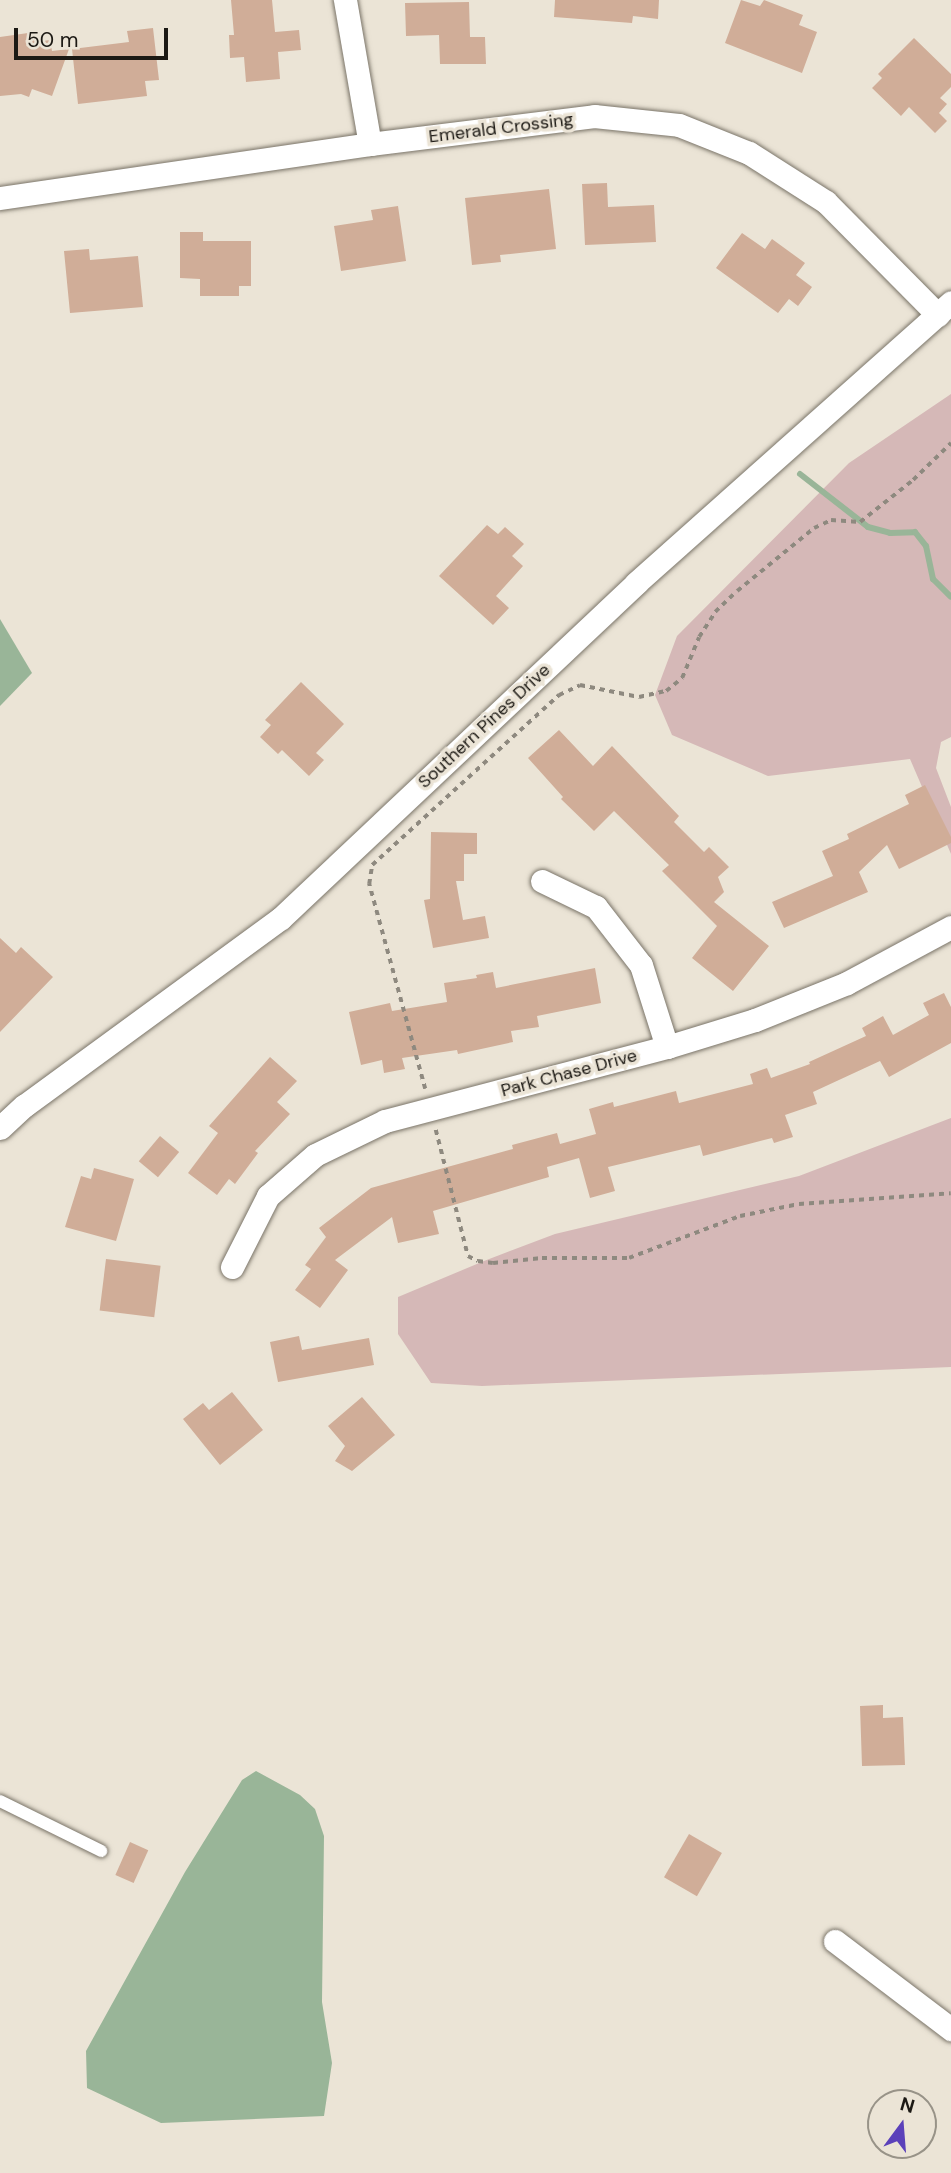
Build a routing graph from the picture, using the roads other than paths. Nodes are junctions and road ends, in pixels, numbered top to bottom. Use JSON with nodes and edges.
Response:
{"nodes":[{"id":1,"x":345,"y":0,"type":"edge"},
{"id":2,"x":370,"y":144,"type":"junction"},
{"id":3,"x":0,"y":198,"type":"edge"},
{"id":4,"x":944,"y":309,"type":"edge"},
{"id":5,"x":542,"y":881,"type":"dead end"},
{"id":6,"x":951,"y":927,"type":"edge"},
{"id":7,"x":667,"y":1047,"type":"junction"},
{"id":8,"x":0,"y":1128,"type":"edge"},
{"id":9,"x":232,"y":1267,"type":"dead end"},
{"id":10,"x":0,"y":1801,"type":"edge"},
{"id":11,"x":101,"y":1851,"type":"dead end"},
{"id":12,"x":835,"y":1941,"type":"dead end"},
{"id":13,"x":951,"y":2029,"type":"edge"}],
"edges":[{"from":1,"to":2,"type":"street"},
{"from":2,"to":3,"type":"street","name":"Emerald Crossing"},
{"from":2,"to":4,"type":"street","name":"Emerald Crossing"},
{"from":4,"to":8,"type":"street","name":"Southern Pines Drive"},
{"from":5,"to":7,"type":"street"},
{"from":6,"to":7,"type":"street","name":"Park Chase Drive"},
{"from":7,"to":9,"type":"street","name":"Park Chase Drive"},
{"from":10,"to":11,"type":"lane"},
{"from":12,"to":13,"type":"street"}]}
